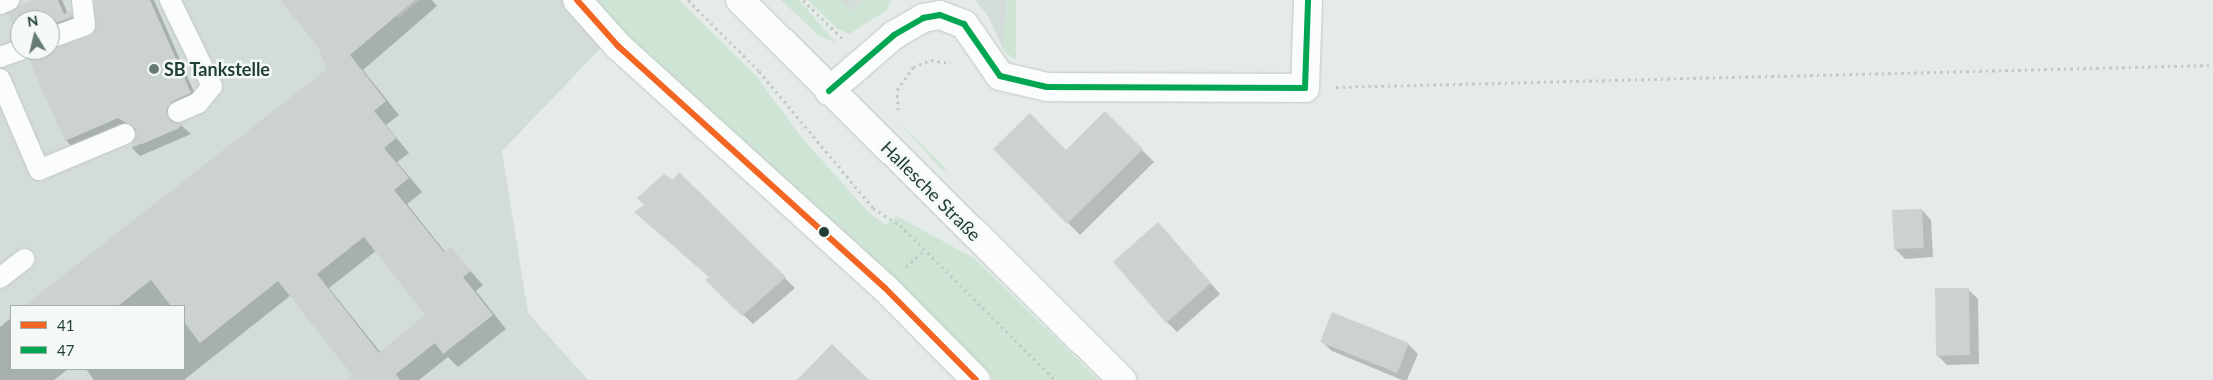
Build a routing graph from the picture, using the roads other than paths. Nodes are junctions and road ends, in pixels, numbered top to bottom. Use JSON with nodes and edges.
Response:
{"nodes":[{"id":1,"x":9,"y":0,"type":"edge"},
{"id":2,"x":82,"y":0,"type":"edge"},
{"id":3,"x":170,"y":0,"type":"edge"},
{"id":4,"x":577,"y":0,"type":"edge"},
{"id":5,"x":740,"y":0,"type":"edge"},
{"id":6,"x":1308,"y":0,"type":"edge"},
{"id":7,"x":0,"y":4,"type":"edge"},
{"id":8,"x":60,"y":35,"type":"edge"},
{"id":9,"x":0,"y":79,"type":"edge"},
{"id":10,"x":829,"y":91,"type":"junction"},
{"id":11,"x":178,"y":112,"type":"dead end"},
{"id":12,"x":125,"y":134,"type":"dead end"},
{"id":13,"x":24,"y":259,"type":"dead end"},
{"id":14,"x":0,"y":278,"type":"edge"},
{"id":15,"x":976,"y":380,"type":"edge"},
{"id":16,"x":1122,"y":380,"type":"edge"}],
"edges":[{"from":1,"to":7,"type":"lane"},
{"from":2,"to":8,"type":"lane"},
{"from":3,"to":11,"type":"lane"},
{"from":4,"to":15,"type":"street"},
{"from":5,"to":10,"type":"street","name":"Hallesche Straße"},
{"from":6,"to":10,"type":"street"},
{"from":9,"to":12,"type":"lane"},
{"from":10,"to":16,"type":"street","name":"Hallesche Straße"},
{"from":13,"to":14,"type":"lane"}]}
